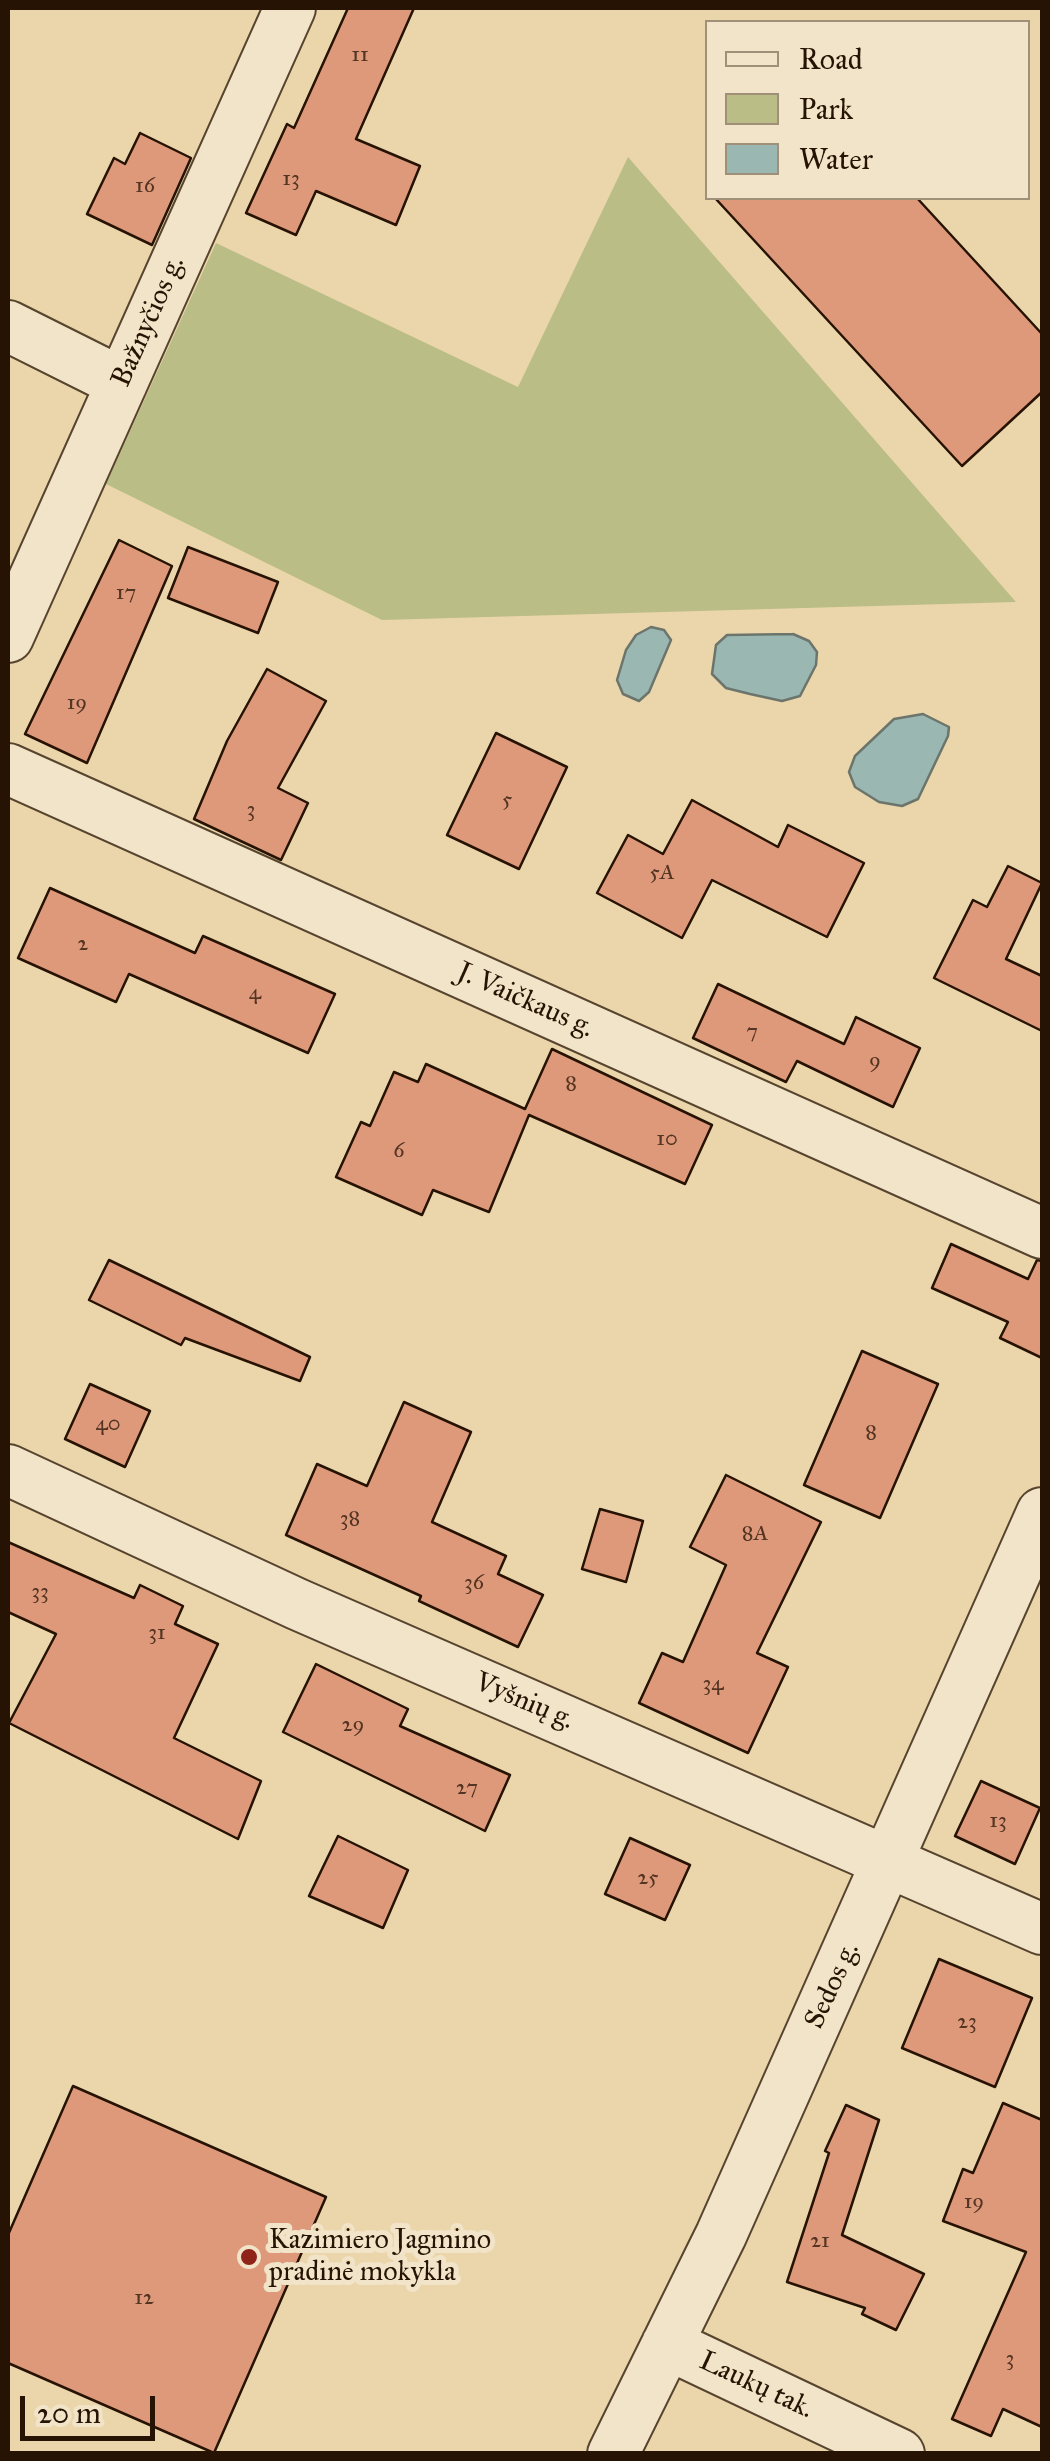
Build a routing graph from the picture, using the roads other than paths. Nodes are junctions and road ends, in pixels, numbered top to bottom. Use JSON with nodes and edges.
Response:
{"nodes":[{"id":1,"x":290,"y":8,"type":"edge"},
{"id":2,"x":8,"y":326,"type":"edge"},
{"id":3,"x":122,"y":383,"type":"junction"},
{"id":4,"x":8,"y":636,"type":"edge"},
{"id":5,"x":8,"y":769,"type":"edge"},
{"id":6,"x":1042,"y":1233,"type":"edge"},
{"id":7,"x":8,"y":1470,"type":"edge"},
{"id":8,"x":1042,"y":1514,"type":"edge"},
{"id":9,"x":891,"y":1860,"type":"junction"},
{"id":10,"x":1042,"y":1929,"type":"edge"},
{"id":11,"x":667,"y":2344,"type":"junction"},
{"id":12,"x":613,"y":2454,"type":"edge"},
{"id":13,"x":899,"y":2454,"type":"edge"}],
"edges":[{"from":1,"to":3,"type":"street","name":"Bažnyčios g."},
{"from":2,"to":3,"type":"street"},
{"from":3,"to":4,"type":"street","name":"Bažnyčios g."},
{"from":5,"to":6,"type":"street","name":"J. Vaičkaus g."},
{"from":7,"to":9,"type":"street","name":"Vyšnių g."},
{"from":8,"to":9,"type":"street","name":"Sedos g."},
{"from":9,"to":10,"type":"street","name":"Vyšnių g."},
{"from":9,"to":11,"type":"street","name":"Sedos g."},
{"from":11,"to":12,"type":"street","name":"Sedos g."},
{"from":11,"to":13,"type":"street","name":"Laukų tak."}]}
